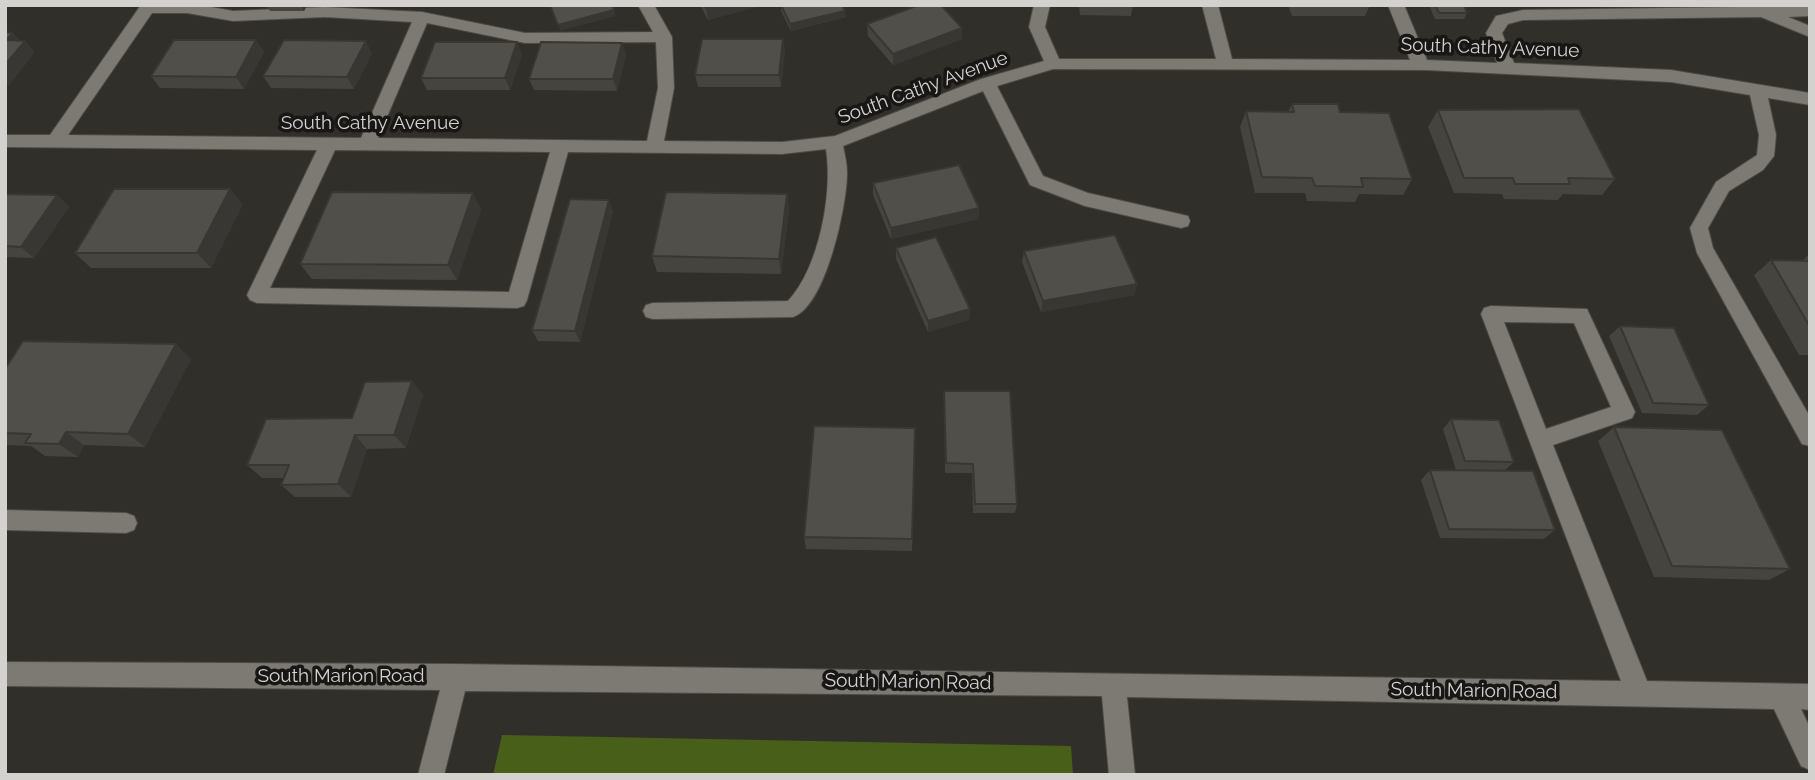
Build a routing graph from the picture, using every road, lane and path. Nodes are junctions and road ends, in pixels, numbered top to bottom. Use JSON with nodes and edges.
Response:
{"nodes":[{"id":1,"x":646,"y":5,"type":"edge"},
{"id":2,"x":1042,"y":5,"type":"edge"},
{"id":3,"x":1210,"y":5,"type":"edge"},
{"id":4,"x":1396,"y":5,"type":"edge"},
{"id":5,"x":148,"y":6,"type":"edge"},
{"id":6,"x":1810,"y":11,"type":"edge"},
{"id":7,"x":1763,"y":12,"type":"junction"},
{"id":8,"x":422,"y":17,"type":"junction"},
{"id":9,"x":1810,"y":32,"type":"edge"},
{"id":10,"x":664,"y":37,"type":"junction"},
{"id":11,"x":1225,"y":63,"type":"junction"},
{"id":12,"x":1053,"y":64,"type":"junction"},
{"id":13,"x":1421,"y":65,"type":"junction"},
{"id":14,"x":1508,"y":69,"type":"junction"},
{"id":15,"x":987,"y":83,"type":"junction"},
{"id":16,"x":1758,"y":91,"type":"junction"},
{"id":17,"x":1810,"y":99,"type":"edge"},
{"id":18,"x":5,"y":141,"type":"edge"},
{"id":19,"x":55,"y":141,"type":"junction"},
{"id":20,"x":834,"y":143,"type":"junction"},
{"id":21,"x":329,"y":144,"type":"junction"},
{"id":22,"x":367,"y":144,"type":"junction"},
{"id":23,"x":561,"y":146,"type":"junction"},
{"id":24,"x":654,"y":147,"type":"junction"},
{"id":25,"x":1181,"y":221,"type":"dead end"},
{"id":26,"x":653,"y":311,"type":"dead end"},
{"id":27,"x":1810,"y":436,"type":"edge"},
{"id":28,"x":1541,"y":440,"type":"junction"},
{"id":29,"x":5,"y":520,"type":"edge"},
{"id":30,"x":126,"y":523,"type":"dead end"},
{"id":31,"x":5,"y":674,"type":"edge"},
{"id":32,"x":456,"y":676,"type":"junction"},
{"id":33,"x":1113,"y":684,"type":"junction"},
{"id":34,"x":1639,"y":694,"type":"junction"},
{"id":35,"x":1782,"y":696,"type":"junction"},
{"id":36,"x":1810,"y":697,"type":"edge"},
{"id":37,"x":1810,"y":757,"type":"edge"},
{"id":38,"x":431,"y":775,"type":"edge"},
{"id":39,"x":1122,"y":775,"type":"edge"}],
"edges":[{"from":1,"to":10,"type":"street"},
{"from":2,"to":12,"type":"street"},
{"from":3,"to":11,"type":"street"},
{"from":4,"to":13,"type":"street"},
{"from":5,"to":8,"type":"street"},
{"from":5,"to":19,"type":"street"},
{"from":6,"to":7,"type":"street"},
{"from":7,"to":9,"type":"street"},
{"from":7,"to":14,"type":"street"},
{"from":8,"to":10,"type":"street"},
{"from":8,"to":22,"type":"street"},
{"from":10,"to":24,"type":"street"},
{"from":11,"to":12,"type":"street","name":"South Cathy Avenue"},
{"from":11,"to":13,"type":"street","name":"South Cathy Avenue"},
{"from":12,"to":15,"type":"street","name":"South Cathy Avenue"},
{"from":13,"to":14,"type":"street","name":"South Cathy Avenue"},
{"from":14,"to":16,"type":"street","name":"South Cathy Avenue"},
{"from":15,"to":20,"type":"street","name":"South Cathy Avenue"},
{"from":15,"to":25,"type":"street"},
{"from":16,"to":17,"type":"street","name":"South Cathy Avenue"},
{"from":16,"to":27,"type":"street"},
{"from":18,"to":19,"type":"street","name":"South Cathy Avenue"},
{"from":19,"to":21,"type":"street","name":"South Cathy Avenue"},
{"from":20,"to":24,"type":"street","name":"South Cathy Avenue"},
{"from":20,"to":26,"type":"street"},
{"from":21,"to":22,"type":"street","name":"South Cathy Avenue"},
{"from":21,"to":23,"type":"street"},
{"from":22,"to":23,"type":"street","name":"South Cathy Avenue"},
{"from":23,"to":24,"type":"street","name":"South Cathy Avenue"},
{"from":28,"to":28,"type":"street"},
{"from":28,"to":34,"type":"street"},
{"from":29,"to":30,"type":"street"},
{"from":31,"to":32,"type":"street","name":"South Marion Road"},
{"from":32,"to":33,"type":"street","name":"South Marion Road"},
{"from":32,"to":38,"type":"street"},
{"from":33,"to":34,"type":"street","name":"South Marion Road"},
{"from":33,"to":39,"type":"street"},
{"from":34,"to":35,"type":"street","name":"South Marion Road"},
{"from":35,"to":36,"type":"street","name":"South Marion Road"},
{"from":35,"to":37,"type":"street"}]}
